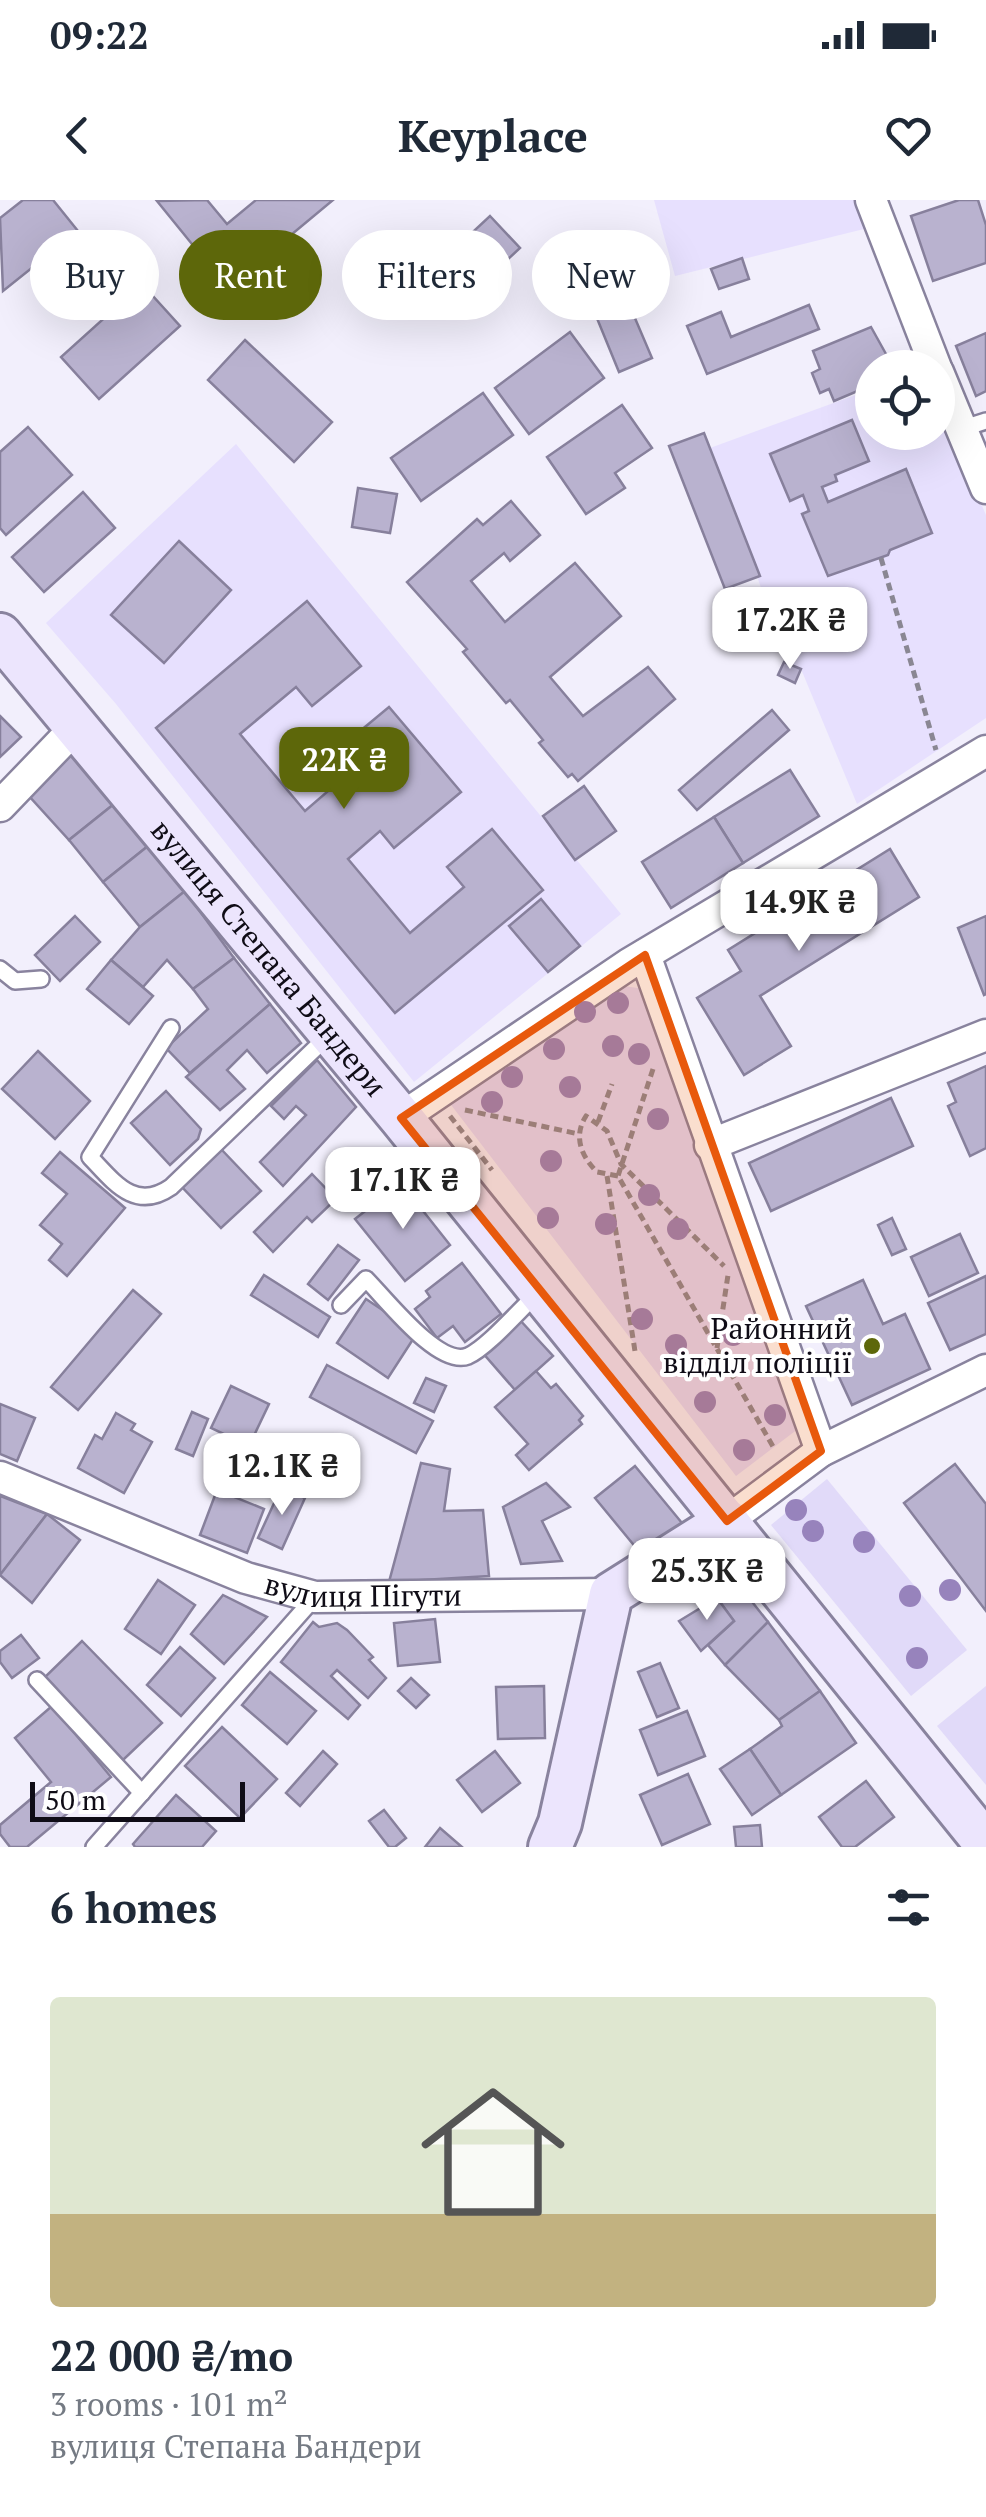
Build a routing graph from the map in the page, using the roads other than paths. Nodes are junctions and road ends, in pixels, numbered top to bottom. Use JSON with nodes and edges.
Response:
{"nodes":[{"id":1,"x":871,"y":200,"type":"edge"},
{"id":2,"x":929,"y":350,"type":"edge"},
{"id":3,"x":955,"y":397,"type":"edge"},
{"id":4,"x":974,"y":425,"type":"edge"},
{"id":5,"x":986,"y":488,"type":"edge"},
{"id":6,"x":0,"y":635,"type":"edge"},
{"id":7,"x":78,"y":726,"type":"junction"},
{"id":8,"x":986,"y":751,"type":"edge"},
{"id":9,"x":0,"y":806,"type":"edge"},
{"id":10,"x":644,"y":956,"type":"junction"},
{"id":11,"x":0,"y":970,"type":"edge"},
{"id":12,"x":42,"y":980,"type":"dead end"},
{"id":13,"x":171,"y":1028,"type":"dead end"},
{"id":14,"x":329,"y":1035,"type":"junction"},
{"id":15,"x":986,"y":1036,"type":"edge"},
{"id":16,"x":401,"y":1118,"type":"junction"},
{"id":17,"x":710,"y":1145,"type":"junction"},
{"id":18,"x":538,"y":1292,"type":"junction"},
{"id":19,"x":341,"y":1306,"type":"dead end"},
{"id":20,"x":986,"y":1370,"type":"edge"},
{"id":21,"x":822,"y":1451,"type":"junction"},
{"id":22,"x":0,"y":1476,"type":"edge"},
{"id":23,"x":727,"y":1521,"type":"junction"},
{"id":24,"x":611,"y":1594,"type":"junction"},
{"id":25,"x":315,"y":1598,"type":"junction"},
{"id":26,"x":37,"y":1680,"type":"dead end"},
{"id":27,"x":142,"y":1793,"type":"junction"},
{"id":28,"x":986,"y":1844,"type":"edge"},
{"id":29,"x":94,"y":1847,"type":"edge"},
{"id":30,"x":550,"y":1847,"type":"edge"}],
"edges":[{"from":1,"to":2,"type":"street"},
{"from":3,"to":4,"type":"street"},
{"from":4,"to":5,"type":"street"},
{"from":6,"to":7,"type":"street","name":"вулиця Степана Бандери"},
{"from":7,"to":9,"type":"street"},
{"from":7,"to":14,"type":"street","name":"вулиця Степана Бандери"},
{"from":8,"to":10,"type":"street"},
{"from":10,"to":16,"type":"street"},
{"from":10,"to":17,"type":"street"},
{"from":11,"to":12,"type":"lane"},
{"from":13,"to":14,"type":"lane"},
{"from":14,"to":16,"type":"street","name":"вулиця Степана Бандери"},
{"from":15,"to":17,"type":"street"},
{"from":16,"to":18,"type":"street","name":"вулиця Степана Бандери"},
{"from":17,"to":21,"type":"street"},
{"from":18,"to":19,"type":"lane"},
{"from":18,"to":23,"type":"street","name":"вулиця Степана Бандери"},
{"from":20,"to":21,"type":"street"},
{"from":21,"to":23,"type":"street"},
{"from":22,"to":25,"type":"street","name":"вулиця Пігути"},
{"from":23,"to":24,"type":"street"},
{"from":23,"to":28,"type":"street","name":"вулиця Степана Бандери"},
{"from":24,"to":25,"type":"street","name":"вулиця Пігути"},
{"from":24,"to":30,"type":"street"},
{"from":25,"to":27,"type":"lane"},
{"from":26,"to":27,"type":"lane"},
{"from":27,"to":29,"type":"lane"}]}
